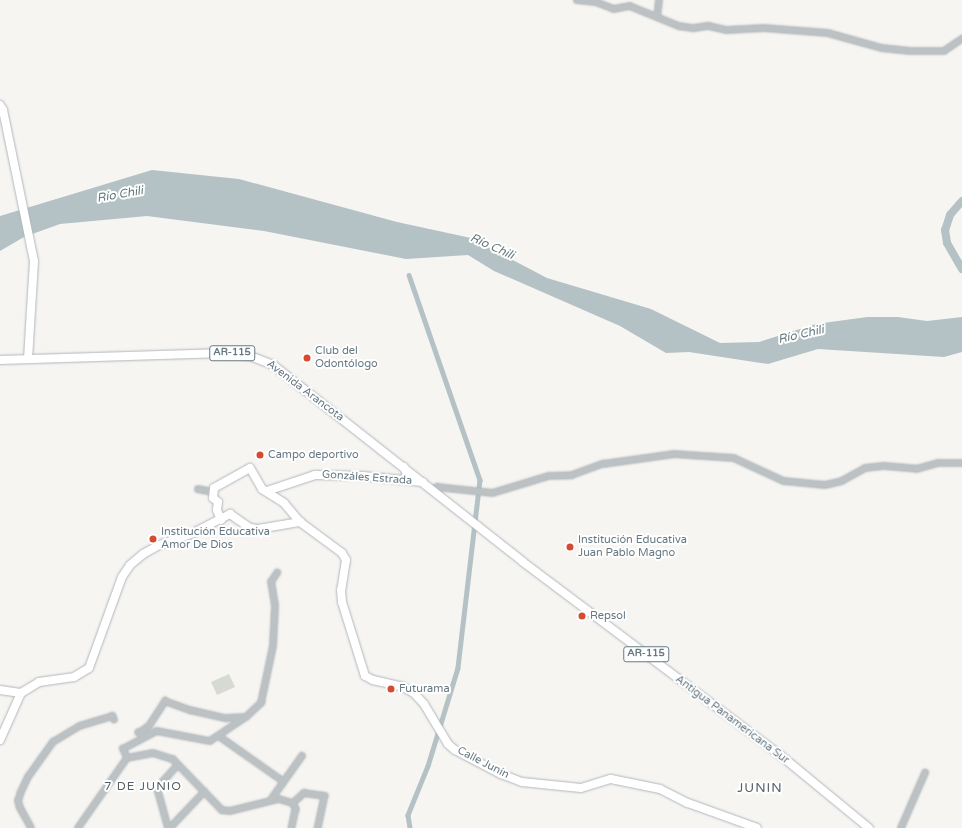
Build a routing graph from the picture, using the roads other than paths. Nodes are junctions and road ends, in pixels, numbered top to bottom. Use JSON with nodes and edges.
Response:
{"nodes":[{"id":1,"x":577,"y":0,"type":"edge"},
{"id":2,"x":659,"y":0,"type":"edge"},
{"id":3,"x":657,"y":17,"type":"junction"},
{"id":4,"x":962,"y":39,"type":"edge"},
{"id":5,"x":0,"y":105,"type":"edge"},
{"id":6,"x":28,"y":359,"type":"junction"},
{"id":7,"x":0,"y":360,"type":"edge"},
{"id":8,"x":962,"y":463,"type":"edge"},
{"id":9,"x":404,"y":467,"type":"junction"},
{"id":10,"x":404,"y":479,"type":"junction"},
{"id":11,"x":422,"y":482,"type":"junction"},
{"id":12,"x":198,"y":489,"type":"dead end"},
{"id":13,"x":432,"y":490,"type":"junction"},
{"id":14,"x":267,"y":491,"type":"junction"},
{"id":15,"x":212,"y":492,"type":"junction"},
{"id":16,"x":221,"y":520,"type":"junction"},
{"id":17,"x":300,"y":522,"type":"junction"},
{"id":18,"x":277,"y":573,"type":"dead end"},
{"id":19,"x":0,"y":690,"type":"edge"},
{"id":20,"x":21,"y":694,"type":"junction"},
{"id":21,"x":246,"y":717,"type":"junction"},
{"id":22,"x":114,"y":719,"type":"dead end"},
{"id":23,"x":146,"y":736,"type":"junction"},
{"id":24,"x":219,"y":736,"type":"junction"},
{"id":25,"x":0,"y":740,"type":"edge"},
{"id":26,"x":302,"y":756,"type":"dead end"},
{"id":27,"x":127,"y":758,"type":"junction"},
{"id":28,"x":178,"y":765,"type":"junction"},
{"id":29,"x":925,"y":773,"type":"dead end"},
{"id":30,"x":283,"y":781,"type":"junction"},
{"id":31,"x":204,"y":792,"type":"junction"},
{"id":32,"x":270,"y":801,"type":"junction"},
{"id":33,"x":294,"y":803,"type":"junction"},
{"id":34,"x":31,"y":828,"type":"edge"},
{"id":35,"x":78,"y":828,"type":"edge"},
{"id":36,"x":169,"y":828,"type":"edge"},
{"id":37,"x":292,"y":828,"type":"edge"},
{"id":38,"x":318,"y":828,"type":"edge"},
{"id":39,"x":757,"y":828,"type":"edge"},
{"id":40,"x":869,"y":828,"type":"edge"},
{"id":41,"x":901,"y":828,"type":"edge"}],
"edges":[{"from":1,"to":3,"type":"street"},
{"from":2,"to":3,"type":"street"},
{"from":3,"to":4,"type":"street"},
{"from":5,"to":6,"type":"street"},
{"from":6,"to":7,"type":"street","name":"Avenida Arancota","number":"AR-115"},
{"from":6,"to":9,"type":"street","name":"Avenida Arancota","number":"AR-115"},
{"from":8,"to":13,"type":"street"},
{"from":9,"to":10,"type":"street"},
{"from":9,"to":11,"type":"street","name":"Avenida Arancota","number":"AR-115"},
{"from":10,"to":11,"type":"street","name":"Gonzáles Estrada"},
{"from":10,"to":14,"type":"street","name":"Gonzáles Estrada"},
{"from":11,"to":13,"type":"street","name":"Antigua Panamericana Sur","number":"AR-115"},
{"from":12,"to":15,"type":"street"},
{"from":13,"to":40,"type":"street","name":"Antigua Panamericana Sur","number":"AR-115"},
{"from":14,"to":15,"type":"street","name":"Calle Junín"},
{"from":14,"to":17,"type":"street","name":"Calle Junín"},
{"from":15,"to":16,"type":"street"},
{"from":16,"to":17,"type":"street"},
{"from":16,"to":20,"type":"street"},
{"from":17,"to":39,"type":"street","name":"Calle Junín"},
{"from":18,"to":21,"type":"street"},
{"from":19,"to":20,"type":"street"},
{"from":20,"to":25,"type":"street"},
{"from":21,"to":23,"type":"street"},
{"from":21,"to":24,"type":"street"},
{"from":22,"to":34,"type":"street"},
{"from":23,"to":24,"type":"street"},
{"from":23,"to":27,"type":"street"},
{"from":24,"to":30,"type":"street"},
{"from":26,"to":30,"type":"street"},
{"from":27,"to":28,"type":"street"},
{"from":27,"to":35,"type":"street"},
{"from":28,"to":31,"type":"street"},
{"from":28,"to":36,"type":"street"},
{"from":29,"to":41,"type":"street"},
{"from":30,"to":32,"type":"street"},
{"from":31,"to":32,"type":"street"},
{"from":31,"to":36,"type":"street"},
{"from":32,"to":33,"type":"street"},
{"from":33,"to":37,"type":"street"},
{"from":33,"to":38,"type":"street"}]}
